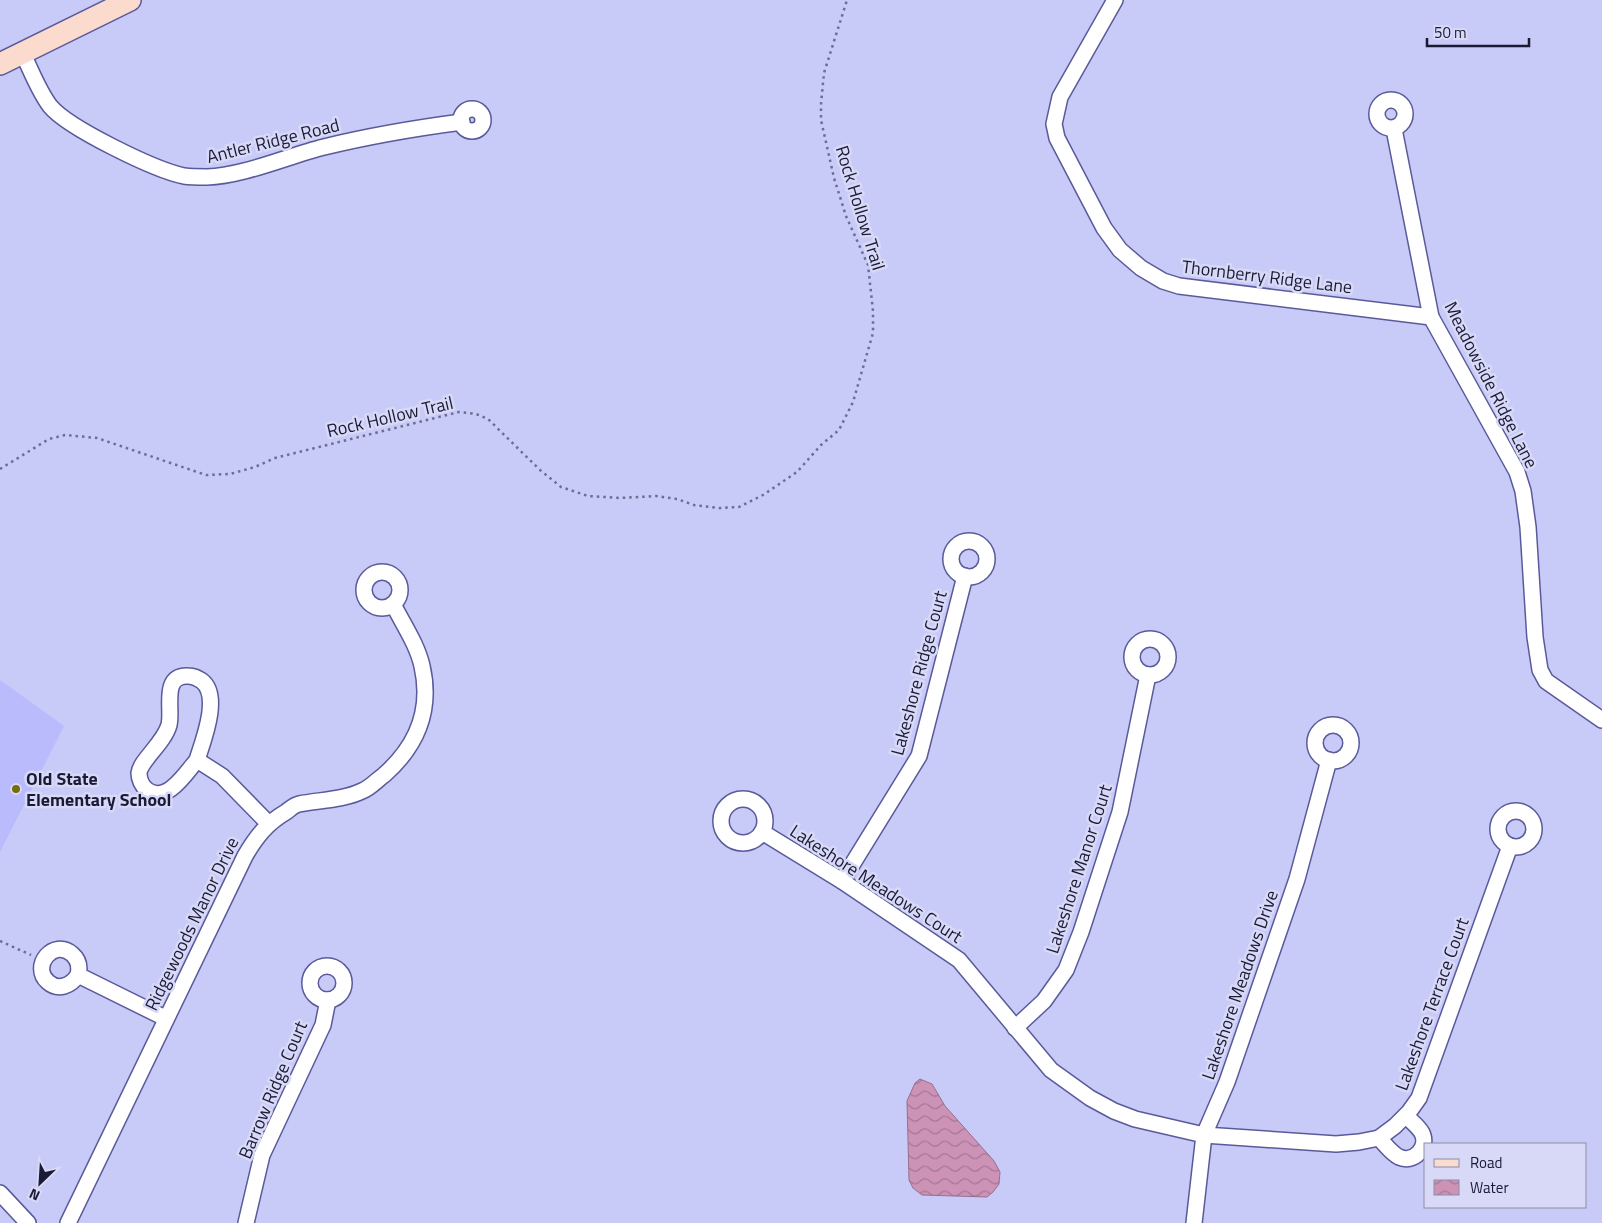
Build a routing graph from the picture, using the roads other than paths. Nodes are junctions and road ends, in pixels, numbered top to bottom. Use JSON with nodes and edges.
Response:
{"nodes":[{"id":1,"x":130,"y":0,"type":"edge"},
{"id":2,"x":1115,"y":0,"type":"edge"},
{"id":3,"x":22,"y":52,"type":"junction"},
{"id":4,"x":0,"y":64,"type":"edge"},
{"id":5,"x":462,"y":122,"type":"dead end"},
{"id":6,"x":1394,"y":129,"type":"dead end"},
{"id":7,"x":1431,"y":317,"type":"junction"},
{"id":8,"x":964,"y":576,"type":"dead end"},
{"id":9,"x":393,"y":604,"type":"dead end"},
{"id":10,"x":1148,"y":675,"type":"dead end"},
{"id":11,"x":1602,"y":720,"type":"edge"},
{"id":12,"x":197,"y":760,"type":"junction"},
{"id":13,"x":1328,"y":760,"type":"dead end"},
{"id":14,"x":268,"y":824,"type":"junction"},
{"id":15,"x":762,"y":832,"type":"dead end"},
{"id":16,"x":1510,"y":846,"type":"dead end"},
{"id":17,"x":842,"y":881,"type":"junction"},
{"id":18,"x":78,"y":975,"type":"dead end"},
{"id":19,"x":328,"y":1000,"type":"dead end"},
{"id":20,"x":166,"y":1018,"type":"junction"},
{"id":21,"x":1015,"y":1028,"type":"junction"},
{"id":22,"x":1406,"y":1116,"type":"junction"},
{"id":23,"x":1204,"y":1135,"type":"junction"},
{"id":24,"x":1379,"y":1138,"type":"junction"},
{"id":25,"x":0,"y":1193,"type":"edge"},
{"id":26,"x":28,"y":1223,"type":"edge"},
{"id":27,"x":68,"y":1223,"type":"edge"},
{"id":28,"x":246,"y":1223,"type":"edge"},
{"id":29,"x":1194,"y":1223,"type":"edge"}],
"edges":[{"from":1,"to":3,"type":"street"},
{"from":2,"to":7,"type":"street","name":"Thornberry Ridge Lane"},
{"from":3,"to":4,"type":"street"},
{"from":3,"to":5,"type":"street","name":"Antler Ridge Road"},
{"from":6,"to":7,"type":"street","name":"Meadowside Ridge Lane"},
{"from":7,"to":11,"type":"street","name":"Meadowside Ridge Lane"},
{"from":8,"to":17,"type":"street","name":"Lakeshore Ridge Court"},
{"from":9,"to":14,"type":"street","name":"Ridgewoods Manor Drive"},
{"from":10,"to":21,"type":"street","name":"Lakeshore Manor Court"},
{"from":12,"to":12,"type":"street"},
{"from":12,"to":14,"type":"street"},
{"from":13,"to":23,"type":"street","name":"Lakeshore Meadows Drive"},
{"from":14,"to":20,"type":"street","name":"Ridgewoods Manor Drive"},
{"from":15,"to":17,"type":"street","name":"Lakeshore Meadows Court"},
{"from":16,"to":22,"type":"street","name":"Lakeshore Terrace Court"},
{"from":17,"to":21,"type":"street","name":"Lakeshore Meadows Court"},
{"from":18,"to":20,"type":"street"},
{"from":19,"to":28,"type":"street","name":"Barrow Ridge Court"},
{"from":20,"to":27,"type":"street","name":"Ridgewoods Manor Drive"},
{"from":21,"to":23,"type":"street","name":"Lakeshore Meadows Court"},
{"from":22,"to":24,"type":"street","name":"Lakeshore Terrace Court"},
{"from":22,"to":24,"type":"street"},
{"from":23,"to":24,"type":"street","name":"Lakeshore Terrace Court"},
{"from":23,"to":29,"type":"street","name":"Lakeshore Meadows Drive"},
{"from":25,"to":26,"type":"street"}]}
